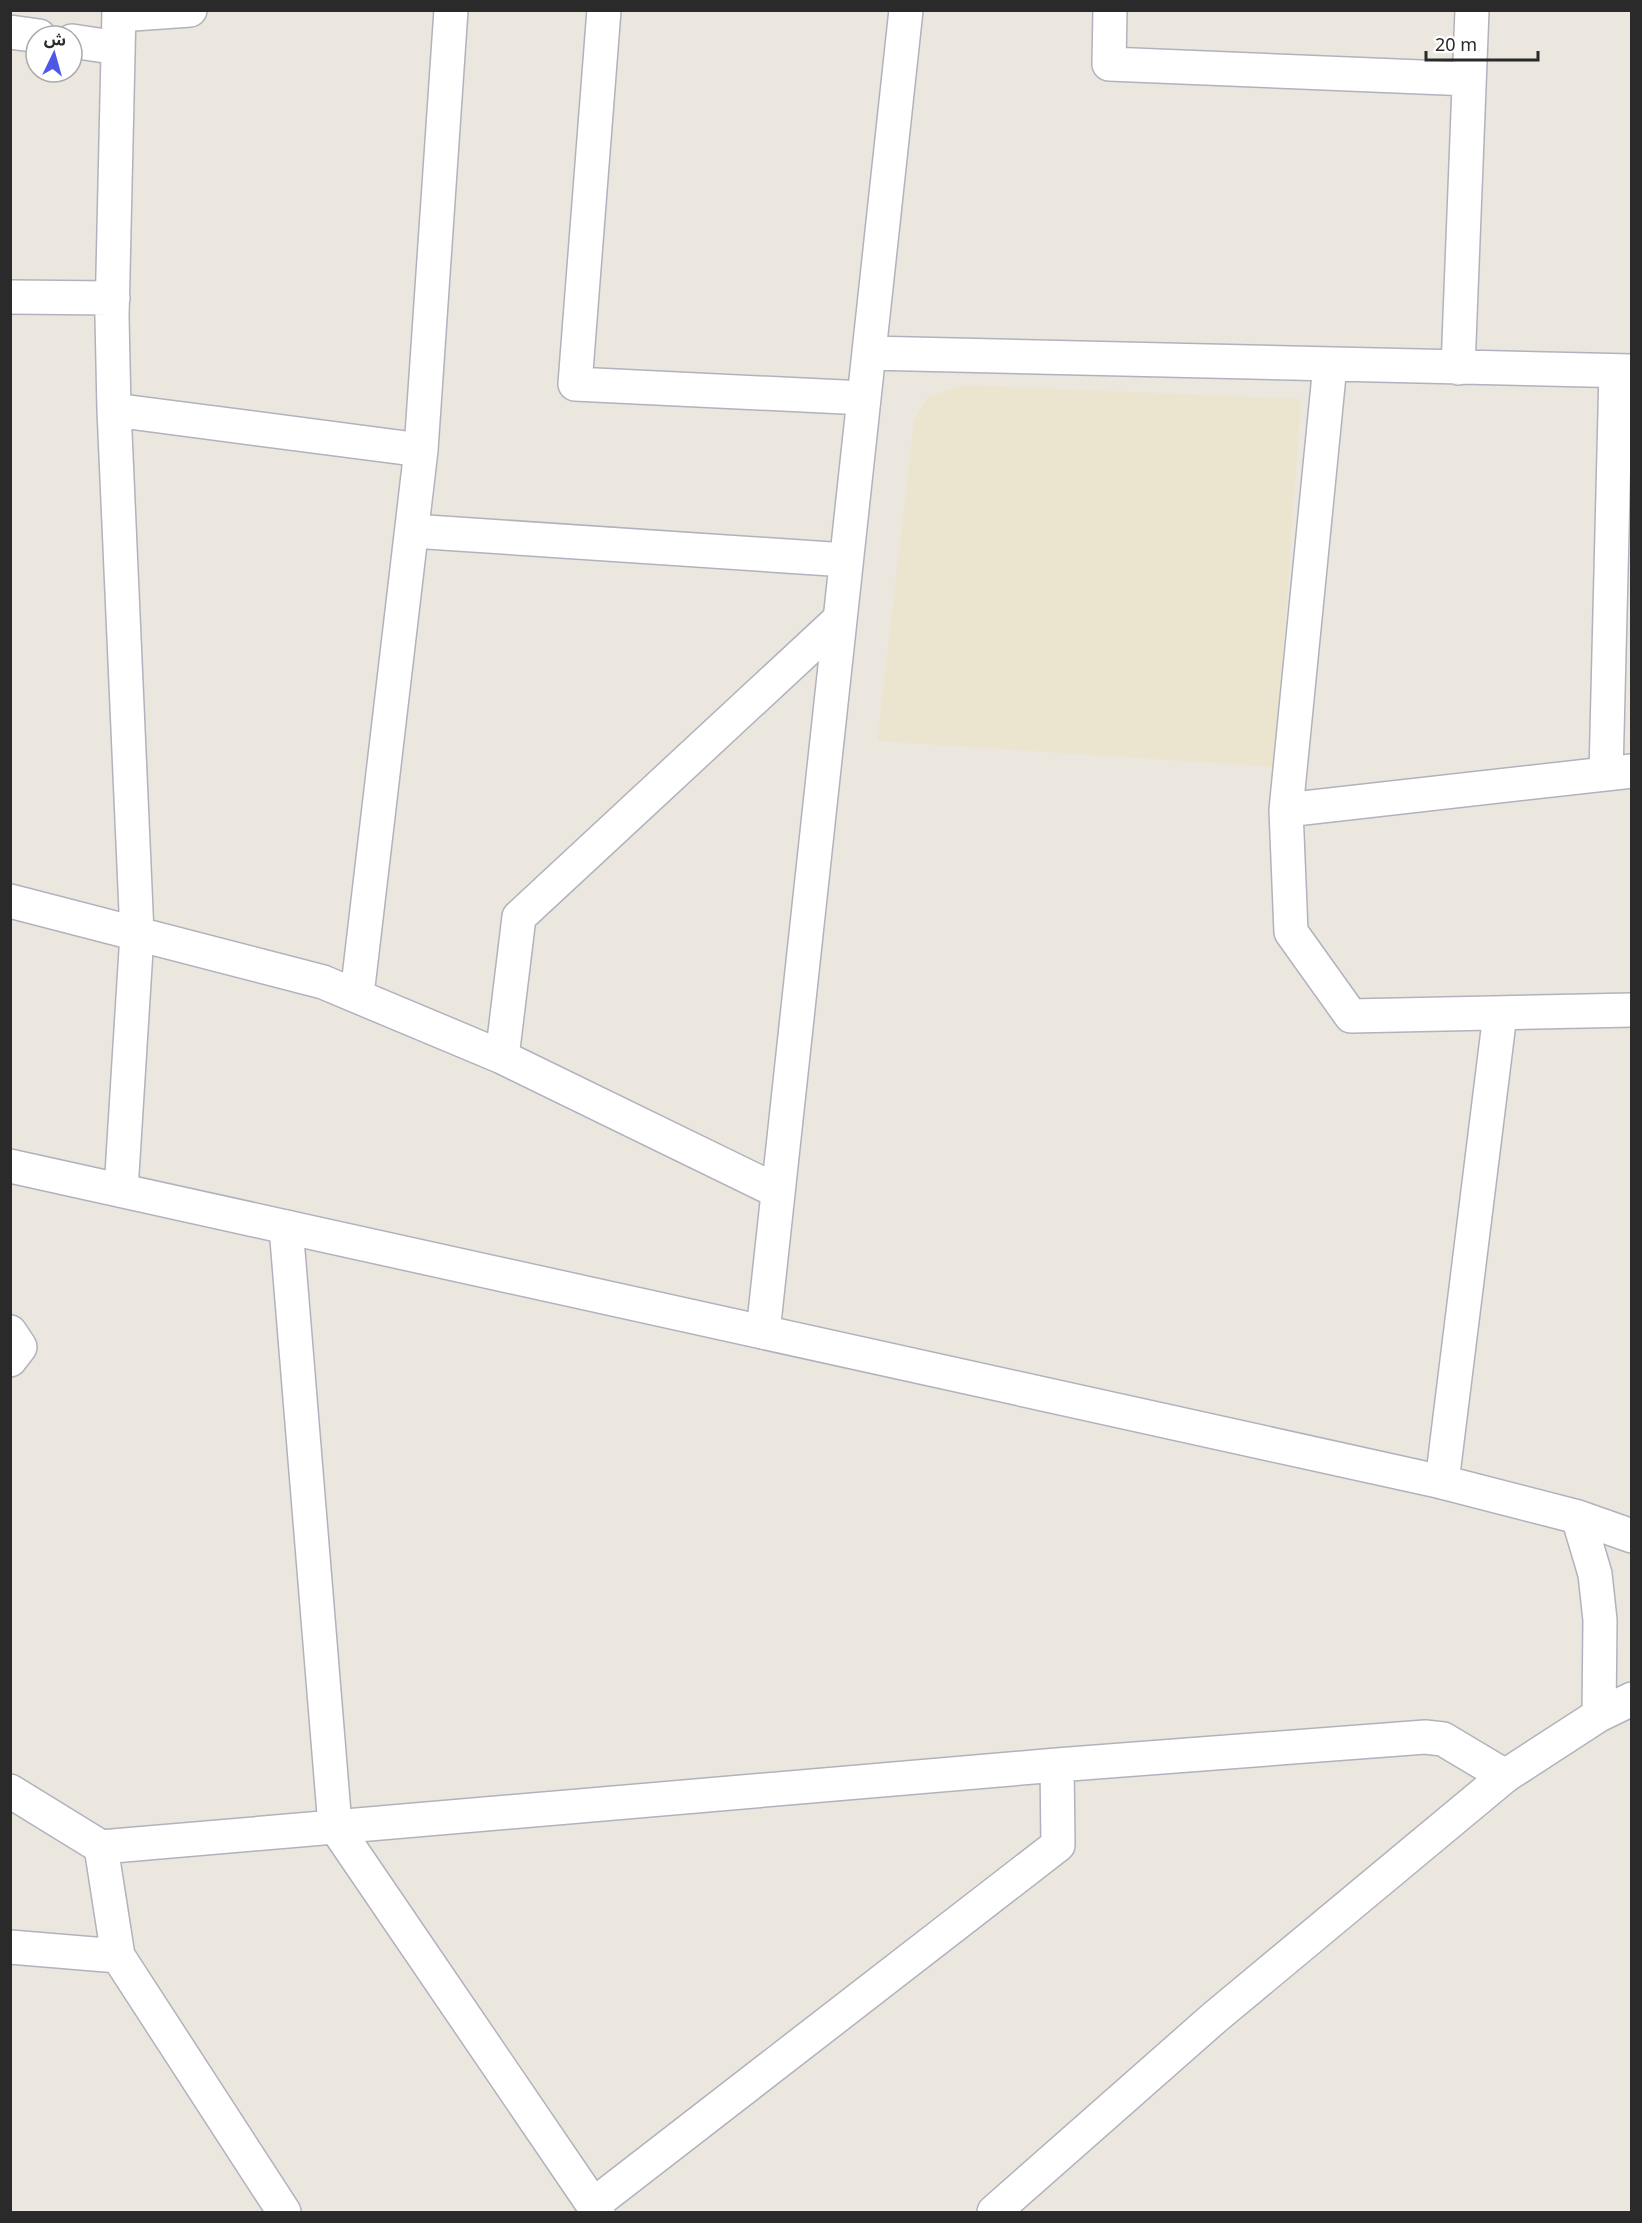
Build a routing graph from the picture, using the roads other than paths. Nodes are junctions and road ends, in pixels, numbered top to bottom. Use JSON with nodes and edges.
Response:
{"nodes":[{"id":1,"x":11,"y":10,"type":"edge"},
{"id":2,"x":190,"y":10,"type":"edge"},
{"id":3,"x":451,"y":10,"type":"edge"},
{"id":4,"x":604,"y":10,"type":"edge"},
{"id":5,"x":906,"y":10,"type":"edge"},
{"id":6,"x":1110,"y":10,"type":"edge"},
{"id":7,"x":1472,"y":10,"type":"edge"},
{"id":8,"x":119,"y":13,"type":"edge"},
{"id":9,"x":11,"y":32,"type":"edge"},
{"id":10,"x":84,"y":43,"type":"edge"},
{"id":11,"x":118,"y":48,"type":"junction"},
{"id":12,"x":1469,"y":79,"type":"junction"},
{"id":13,"x":10,"y":297,"type":"edge"},
{"id":14,"x":113,"y":298,"type":"junction"},
{"id":15,"x":869,"y":353,"type":"junction"},
{"id":16,"x":1330,"y":364,"type":"junction"},
{"id":17,"x":1458,"y":368,"type":"junction"},
{"id":18,"x":1624,"y":371,"type":"edge"},
{"id":19,"x":864,"y":398,"type":"junction"},
{"id":20,"x":114,"y":410,"type":"junction"},
{"id":21,"x":421,"y":450,"type":"junction"},
{"id":22,"x":412,"y":531,"type":"junction"},
{"id":23,"x":846,"y":560,"type":"junction"},
{"id":24,"x":840,"y":619,"type":"junction"},
{"id":25,"x":1619,"y":773,"type":"edge"},
{"id":26,"x":1286,"y":810,"type":"junction"},
{"id":27,"x":10,"y":901,"type":"edge"},
{"id":28,"x":137,"y":933,"type":"junction"},
{"id":29,"x":357,"y":995,"type":"junction"},
{"id":30,"x":1632,"y":1010,"type":"edge"},
{"id":31,"x":1500,"y":1014,"type":"junction"},
{"id":32,"x":502,"y":1056,"type":"junction"},
{"id":33,"x":10,"y":1166,"type":"edge"},
{"id":34,"x":121,"y":1190,"type":"junction"},
{"id":35,"x":777,"y":1191,"type":"junction"},
{"id":36,"x":286,"y":1227,"type":"junction"},
{"id":37,"x":10,"y":1332,"type":"edge"},
{"id":38,"x":763,"y":1332,"type":"junction"},
{"id":39,"x":10,"y":1360,"type":"edge"},
{"id":40,"x":1442,"y":1482,"type":"junction"},
{"id":41,"x":1578,"y":1518,"type":"junction"},
{"id":42,"x":1632,"y":1536,"type":"edge"},
{"id":43,"x":1632,"y":1700,"type":"edge"},
{"id":44,"x":1599,"y":1715,"type":"junction"},
{"id":45,"x":1057,"y":1765,"type":"junction"},
{"id":46,"x":1505,"y":1776,"type":"junction"},
{"id":47,"x":10,"y":1791,"type":"edge"},
{"id":48,"x":335,"y":1826,"type":"junction"},
{"id":49,"x":101,"y":1847,"type":"junction"},
{"id":50,"x":10,"y":1947,"type":"edge"},
{"id":51,"x":118,"y":1956,"type":"junction"},
{"id":52,"x":596,"y":2209,"type":"edge"},
{"id":53,"x":284,"y":2212,"type":"edge"},
{"id":54,"x":994,"y":2212,"type":"edge"}],
"edges":[{"from":1,"to":9,"type":"street"},
{"from":2,"to":8,"type":"street"},
{"from":3,"to":21,"type":"street"},
{"from":4,"to":19,"type":"street"},
{"from":5,"to":15,"type":"street"},
{"from":6,"to":12,"type":"street"},
{"from":7,"to":12,"type":"street"},
{"from":8,"to":11,"type":"street"},
{"from":10,"to":11,"type":"street"},
{"from":11,"to":14,"type":"street"},
{"from":12,"to":17,"type":"street"},
{"from":13,"to":14,"type":"street"},
{"from":14,"to":20,"type":"street"},
{"from":15,"to":16,"type":"street"},
{"from":15,"to":19,"type":"street"},
{"from":16,"to":17,"type":"street"},
{"from":16,"to":26,"type":"street"},
{"from":17,"to":18,"type":"street"},
{"from":18,"to":25,"type":"street"},
{"from":19,"to":23,"type":"street"},
{"from":20,"to":21,"type":"street"},
{"from":20,"to":28,"type":"street"},
{"from":21,"to":22,"type":"street"},
{"from":22,"to":23,"type":"street"},
{"from":22,"to":29,"type":"street"},
{"from":23,"to":24,"type":"street"},
{"from":24,"to":32,"type":"street"},
{"from":24,"to":35,"type":"street"},
{"from":25,"to":26,"type":"street"},
{"from":26,"to":31,"type":"street"},
{"from":27,"to":28,"type":"street"},
{"from":28,"to":29,"type":"street"},
{"from":28,"to":34,"type":"street"},
{"from":29,"to":32,"type":"street"},
{"from":30,"to":31,"type":"street"},
{"from":31,"to":40,"type":"street"},
{"from":32,"to":35,"type":"street"},
{"from":33,"to":34,"type":"street"},
{"from":34,"to":36,"type":"street"},
{"from":35,"to":38,"type":"street"},
{"from":36,"to":38,"type":"street"},
{"from":36,"to":48,"type":"street"},
{"from":37,"to":39,"type":"street"},
{"from":38,"to":40,"type":"street"},
{"from":40,"to":41,"type":"street"},
{"from":41,"to":42,"type":"street"},
{"from":41,"to":44,"type":"street"},
{"from":43,"to":44,"type":"street"},
{"from":44,"to":46,"type":"street"},
{"from":45,"to":46,"type":"street"},
{"from":45,"to":48,"type":"street"},
{"from":45,"to":52,"type":"street"},
{"from":46,"to":54,"type":"street"},
{"from":47,"to":49,"type":"street"},
{"from":48,"to":49,"type":"street"},
{"from":48,"to":52,"type":"street"},
{"from":49,"to":51,"type":"street"},
{"from":50,"to":51,"type":"street"},
{"from":51,"to":53,"type":"street"}]}
